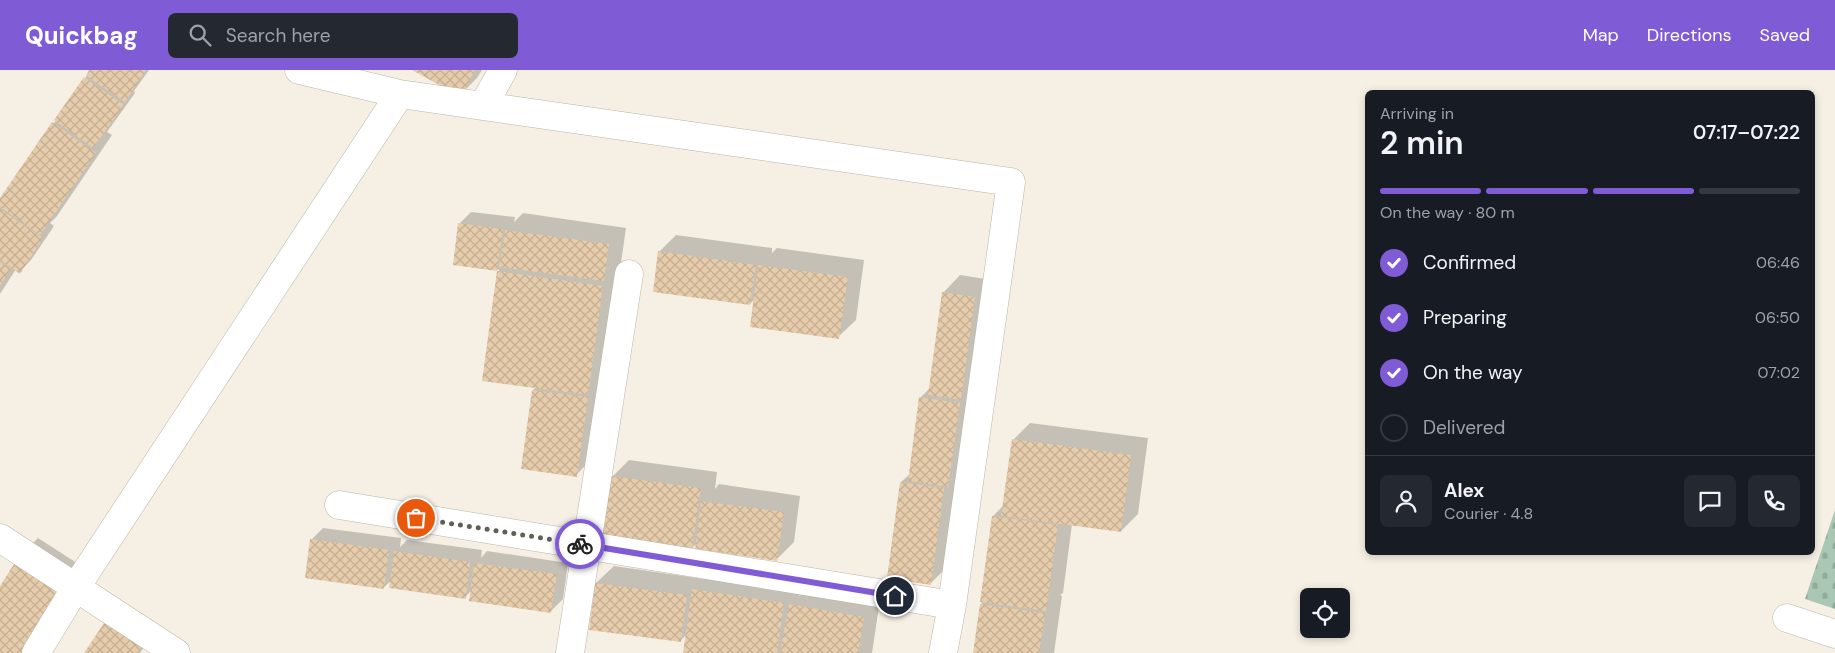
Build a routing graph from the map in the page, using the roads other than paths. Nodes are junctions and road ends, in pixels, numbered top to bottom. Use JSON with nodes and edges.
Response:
{"nodes":[{"id":1,"x":299,"y":70,"type":"edge"},
{"id":2,"x":503,"y":70,"type":"edge"},
{"id":3,"x":400,"y":94,"type":"junction"},
{"id":4,"x":483,"y":106,"type":"junction"},
{"id":5,"x":629,"y":274,"type":"dead end"},
{"id":6,"x":340,"y":506,"type":"dead end"},
{"id":7,"x":0,"y":538,"type":"edge"},
{"id":8,"x":587,"y":546,"type":"junction"},
{"id":9,"x":76,"y":587,"type":"junction"},
{"id":10,"x":952,"y":605,"type":"junction"},
{"id":11,"x":1786,"y":618,"type":"dead end"},
{"id":12,"x":1835,"y":634,"type":"edge"},
{"id":13,"x":36,"y":653,"type":"edge"},
{"id":14,"x":176,"y":653,"type":"edge"},
{"id":15,"x":570,"y":653,"type":"edge"},
{"id":16,"x":943,"y":653,"type":"edge"}],
"edges":[{"from":1,"to":3,"type":"street"},
{"from":2,"to":4,"type":"street"},
{"from":3,"to":4,"type":"street"},
{"from":3,"to":9,"type":"street"},
{"from":4,"to":10,"type":"street"},
{"from":5,"to":8,"type":"street"},
{"from":6,"to":8,"type":"street"},
{"from":7,"to":9,"type":"street"},
{"from":8,"to":10,"type":"street"},
{"from":8,"to":15,"type":"street"},
{"from":9,"to":13,"type":"street"},
{"from":9,"to":14,"type":"street"},
{"from":10,"to":16,"type":"street"},
{"from":11,"to":12,"type":"street"}]}
